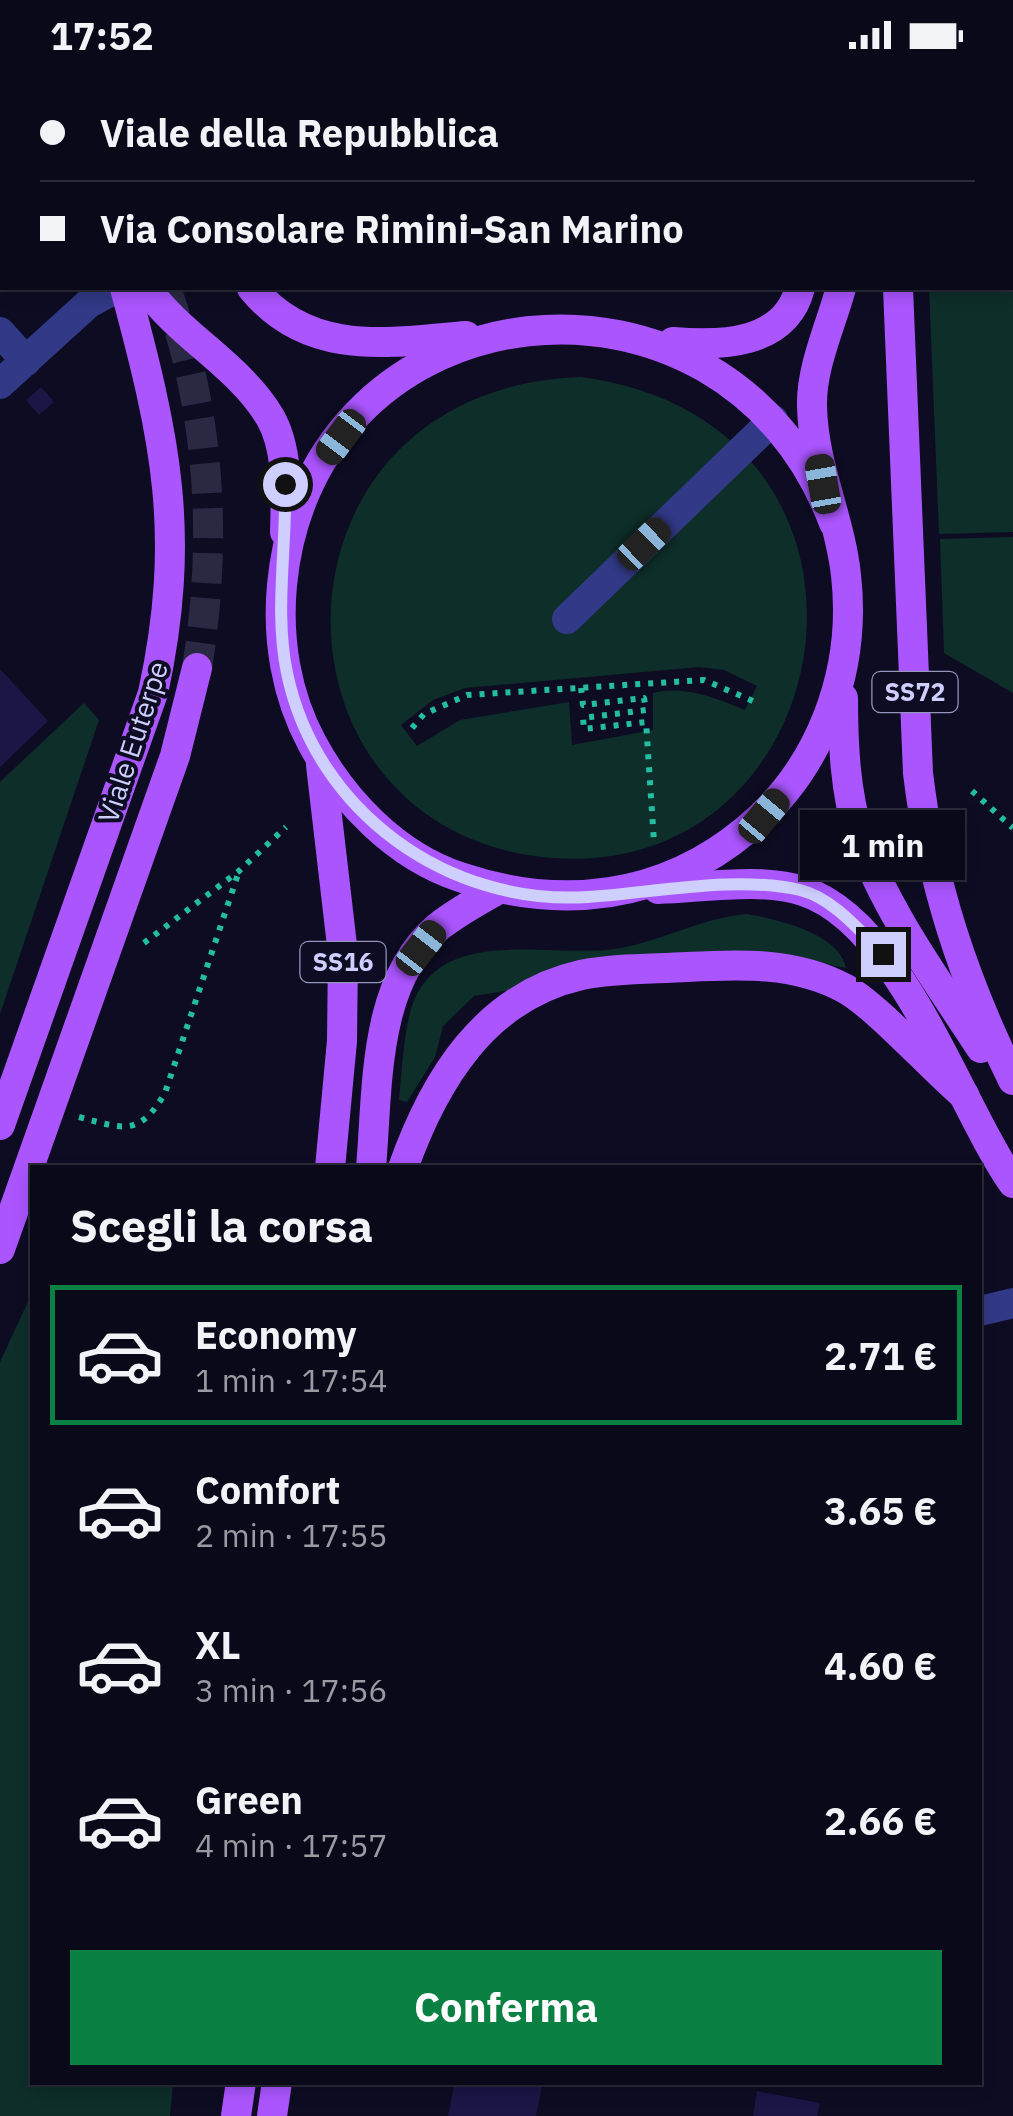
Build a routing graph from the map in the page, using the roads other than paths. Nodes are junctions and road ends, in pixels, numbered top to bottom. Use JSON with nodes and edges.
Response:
{"nodes":[{"id":1,"x":113,"y":290,"type":"edge"},
{"id":2,"x":126,"y":290,"type":"edge"},
{"id":3,"x":147,"y":290,"type":"edge"},
{"id":4,"x":254,"y":290,"type":"edge"},
{"id":5,"x":799,"y":290,"type":"edge"},
{"id":6,"x":840,"y":290,"type":"edge"},
{"id":7,"x":898,"y":290,"type":"edge"},
{"id":8,"x":0,"y":332,"type":"edge"},
{"id":9,"x":519,"y":332,"type":"junction"},
{"id":10,"x":649,"y":341,"type":"junction"},
{"id":11,"x":26,"y":361,"type":"junction"},
{"id":12,"x":0,"y":384,"type":"edge"},
{"id":13,"x":774,"y":420,"type":"junction"},
{"id":14,"x":834,"y":523,"type":"junction"},
{"id":15,"x":284,"y":568,"type":"junction"},
{"id":16,"x":567,"y":619,"type":"dead end"},
{"id":17,"x":844,"y":667,"type":"junction"},
{"id":18,"x":197,"y":668,"type":"tunnel mouth"},
{"id":19,"x":320,"y":757,"type":"junction"},
{"id":20,"x":635,"y":889,"type":"junction"},
{"id":21,"x":497,"y":890,"type":"junction"},
{"id":22,"x":1013,"y":1080,"type":"edge"},
{"id":23,"x":964,"y":1095,"type":"junction"},
{"id":24,"x":1013,"y":1096,"type":"edge"},
{"id":25,"x":0,"y":1125,"type":"edge"},
{"id":26,"x":30,"y":1165,"type":"edge"},
{"id":27,"x":330,"y":1165,"type":"edge"},
{"id":28,"x":371,"y":1165,"type":"edge"},
{"id":29,"x":404,"y":1165,"type":"edge"},
{"id":30,"x":30,"y":1166,"type":"edge"},
{"id":31,"x":1013,"y":1183,"type":"edge"},
{"id":32,"x":0,"y":1250,"type":"edge"},
{"id":33,"x":1013,"y":1303,"type":"edge"},
{"id":34,"x":982,"y":1310,"type":"edge"},
{"id":35,"x":241,"y":2085,"type":"edge"},
{"id":36,"x":277,"y":2085,"type":"edge"},
{"id":37,"x":236,"y":2116,"type":"edge"},
{"id":38,"x":272,"y":2116,"type":"edge"}],
"edges":[{"from":1,"to":11,"type":"street"},
{"from":2,"to":25,"type":"main road","name":"Viale Euterpe"},
{"from":3,"to":15,"type":"main road"},
{"from":4,"to":9,"type":"main road"},
{"from":5,"to":10,"type":"main road","number":"SS16"},
{"from":6,"to":14,"type":"main road","number":"SS16"},
{"from":7,"to":22,"type":"main road","number":"SS72"},
{"from":8,"to":11,"type":"street"},
{"from":9,"to":10,"type":"main road","number":"SS16"},
{"from":9,"to":15,"type":"main road","number":"SS16"},
{"from":10,"to":13,"type":"main road","number":"SS16"},
{"from":11,"to":12,"type":"street"},
{"from":13,"to":14,"type":"main road","number":"SS16"},
{"from":13,"to":16,"type":"street"},
{"from":14,"to":17,"type":"main road","number":"SS16"},
{"from":15,"to":19,"type":"main road","number":"SS16"},
{"from":17,"to":20,"type":"main road","number":"SS16"},
{"from":17,"to":24,"type":"main road","number":"SS72"},
{"from":18,"to":26,"type":"main road","name":"Viale Euterpe"},
{"from":19,"to":21,"type":"main road","number":"SS16"},
{"from":19,"to":27,"type":"main road","number":"SS16"},
{"from":20,"to":21,"type":"main road","number":"SS16"},
{"from":20,"to":23,"type":"main road"},
{"from":21,"to":28,"type":"main road","number":"SS16"},
{"from":23,"to":29,"type":"main road"},
{"from":23,"to":31,"type":"main road"},
{"from":30,"to":32,"type":"main road","name":"Viale Euterpe"},
{"from":33,"to":34,"type":"street"},
{"from":35,"to":37,"type":"main road"},
{"from":36,"to":38,"type":"main road"}]}
